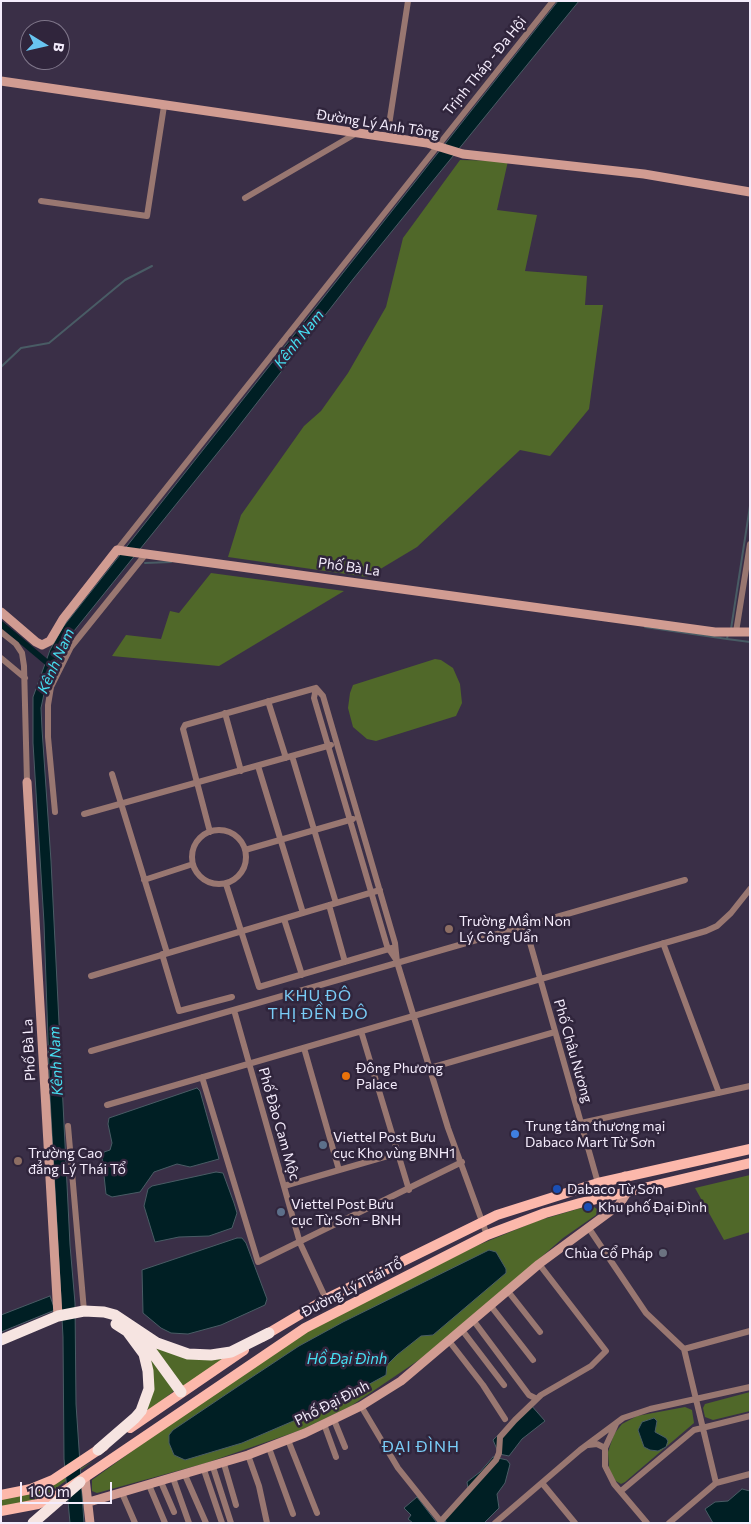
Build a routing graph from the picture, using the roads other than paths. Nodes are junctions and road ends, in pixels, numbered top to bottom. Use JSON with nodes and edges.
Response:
{"nodes":[{"id":1,"x":408,"y":1,"type":"edge"},
{"id":2,"x":554,"y":1,"type":"edge"},
{"id":3,"x":1,"y":81,"type":"edge"},
{"id":4,"x":164,"y":106,"type":"junction"},
{"id":5,"x":355,"y":134,"type":"junction"},
{"id":6,"x":387,"y":138,"type":"junction"},
{"id":7,"x":438,"y":146,"type":"junction"},
{"id":8,"x":750,"y":192,"type":"edge"},
{"id":9,"x":245,"y":198,"type":"dead end"},
{"id":10,"x":41,"y":201,"type":"dead end"},
{"id":11,"x":750,"y":544,"type":"edge"},
{"id":12,"x":117,"y":550,"type":"junction"},
{"id":13,"x":145,"y":555,"type":"junction"},
{"id":14,"x":1,"y":612,"type":"edge"},
{"id":15,"x":1,"y":632,"type":"edge"},
{"id":16,"x":736,"y":632,"type":"junction"},
{"id":17,"x":750,"y":632,"type":"edge"},
{"id":18,"x":1,"y":658,"type":"edge"},
{"id":19,"x":25,"y":678,"type":"junction"},
{"id":20,"x":316,"y":688,"type":"junction"},
{"id":21,"x":268,"y":701,"type":"junction"},
{"id":22,"x":225,"y":713,"type":"junction"},
{"id":23,"x":337,"y":743,"type":"junction"},
{"id":24,"x":328,"y":746,"type":"junction"},
{"id":25,"x":289,"y":757,"type":"junction"},
{"id":26,"x":258,"y":766,"type":"junction"},
{"id":27,"x":242,"y":771,"type":"junction"},
{"id":28,"x":112,"y":774,"type":"dead end"},
{"id":29,"x":27,"y":782,"type":"joint"},
{"id":30,"x":198,"y":784,"type":"junction"},
{"id":31,"x":120,"y":805,"type":"junction"},
{"id":32,"x":55,"y":812,"type":"dead end"},
{"id":33,"x":84,"y":814,"type":"dead end"},
{"id":34,"x":359,"y":817,"type":"junction"},
{"id":35,"x":350,"y":820,"type":"junction"},
{"id":36,"x":315,"y":830,"type":"junction"},
{"id":37,"x":210,"y":832,"type":"junction"},
{"id":38,"x":280,"y":840,"type":"junction"},
{"id":39,"x":245,"y":850,"type":"junction"},
{"id":40,"x":193,"y":864,"type":"junction"},
{"id":41,"x":144,"y":880,"type":"junction"},
{"id":42,"x":685,"y":880,"type":"dead end"},
{"id":43,"x":226,"y":884,"type":"junction"},
{"id":44,"x":380,"y":890,"type":"junction"},
{"id":45,"x":750,"y":890,"type":"edge"},
{"id":46,"x":371,"y":892,"type":"junction"},
{"id":47,"x":333,"y":904,"type":"junction"},
{"id":48,"x":303,"y":913,"type":"junction"},
{"id":49,"x":284,"y":919,"type":"junction"},
{"id":50,"x":525,"y":925,"type":"junction"},
{"id":51,"x":241,"y":932,"type":"junction"},
{"id":52,"x":663,"y":943,"type":"junction"},
{"id":53,"x":392,"y":948,"type":"junction"},
{"id":54,"x":164,"y":953,"type":"junction"},
{"id":55,"x":345,"y":962,"type":"junction"},
{"id":56,"x":397,"y":962,"type":"junction"},
{"id":57,"x":91,"y":976,"type":"dead end"},
{"id":58,"x":302,"y":976,"type":"junction"},
{"id":59,"x":540,"y":979,"type":"junction"},
{"id":60,"x":232,"y":997,"type":"dead end"},
{"id":61,"x":234,"y":1010,"type":"junction"},
{"id":62,"x":414,"y":1016,"type":"junction"},
{"id":63,"x":361,"y":1031,"type":"junction"},
{"id":64,"x":555,"y":1032,"type":"junction"},
{"id":65,"x":304,"y":1048,"type":"junction"},
{"id":66,"x":91,"y":1051,"type":"dead end"},
{"id":67,"x":249,"y":1064,"type":"junction"},
{"id":68,"x":430,"y":1068,"type":"junction"},
{"id":69,"x":202,"y":1077,"type":"junction"},
{"id":70,"x":750,"y":1086,"type":"edge"},
{"id":71,"x":719,"y":1093,"type":"junction"},
{"id":72,"x":107,"y":1105,"type":"dead end"},
{"id":73,"x":581,"y":1123,"type":"junction"},
{"id":74,"x":68,"y":1126,"type":"dead end"},
{"id":75,"x":750,"y":1149,"type":"edge"},
{"id":76,"x":398,"y":1153,"type":"junction"},
{"id":77,"x":462,"y":1162,"type":"junction"},
{"id":78,"x":750,"y":1163,"type":"edge"},
{"id":79,"x":339,"y":1170,"type":"junction"},
{"id":80,"x":625,"y":1176,"type":"junction"},
{"id":81,"x":598,"y":1183,"type":"junction"},
{"id":82,"x":284,"y":1186,"type":"junction"},
{"id":83,"x":409,"y":1190,"type":"junction"},
{"id":84,"x":628,"y":1191,"type":"junction"},
{"id":85,"x":482,"y":1222,"type":"junction"},
{"id":86,"x":588,"y":1227,"type":"junction"},
{"id":87,"x":487,"y":1235,"type":"junction"},
{"id":88,"x":300,"y":1243,"type":"junction"},
{"id":89,"x":539,"y":1264,"type":"junction"},
{"id":90,"x":507,"y":1290,"type":"junction"},
{"id":91,"x":326,"y":1299,"type":"junction"},
{"id":92,"x":490,"y":1305,"type":"junction"},
{"id":93,"x":83,"y":1314,"type":"junction"},
{"id":94,"x":57,"y":1320,"type":"junction"},
{"id":95,"x":473,"y":1320,"type":"junction"},
{"id":96,"x":136,"y":1330,"type":"junction"},
{"id":97,"x":462,"y":1330,"type":"junction"},
{"id":98,"x":750,"y":1331,"type":"edge"},
{"id":99,"x":540,"y":1332,"type":"dead end"},
{"id":100,"x":269,"y":1333,"type":"junction"},
{"id":101,"x":1,"y":1340,"type":"edge"},
{"id":102,"x":449,"y":1341,"type":"junction"},
{"id":103,"x":1,"y":1346,"type":"edge"},
{"id":104,"x":684,"y":1349,"type":"junction"},
{"id":105,"x":533,"y":1360,"type":"dead end"},
{"id":106,"x":504,"y":1385,"type":"dead end"},
{"id":107,"x":750,"y":1387,"type":"edge"},
{"id":108,"x":181,"y":1392,"type":"junction"},
{"id":109,"x":537,"y":1399,"type":"junction"},
{"id":110,"x":695,"y":1401,"type":"junction"},
{"id":111,"x":361,"y":1406,"type":"junction"},
{"id":112,"x":750,"y":1416,"type":"edge"},
{"id":113,"x":505,"y":1419,"type":"dead end"},
{"id":114,"x":334,"y":1420,"type":"junction"},
{"id":115,"x":618,"y":1421,"type":"junction"},
{"id":116,"x":324,"y":1424,"type":"junction"},
{"id":117,"x":702,"y":1427,"type":"junction"},
{"id":118,"x":288,"y":1440,"type":"junction"},
{"id":119,"x":586,"y":1445,"type":"junction"},
{"id":120,"x":344,"y":1447,"type":"dead end"},
{"id":121,"x":269,"y":1448,"type":"junction"},
{"id":122,"x":605,"y":1448,"type":"junction"},
{"id":123,"x":98,"y":1450,"type":"junction"},
{"id":124,"x":248,"y":1455,"type":"junction"},
{"id":125,"x":336,"y":1457,"type":"dead end"},
{"id":126,"x":224,"y":1464,"type":"junction"},
{"id":127,"x":208,"y":1469,"type":"junction"},
{"id":128,"x":750,"y":1474,"type":"edge"},
{"id":129,"x":185,"y":1475,"type":"junction"},
{"id":130,"x":173,"y":1478,"type":"junction"},
{"id":131,"x":83,"y":1480,"type":"junction"},
{"id":132,"x":161,"y":1482,"type":"junction"},
{"id":133,"x":542,"y":1483,"type":"junction"},
{"id":134,"x":716,"y":1483,"type":"junction"},
{"id":135,"x":149,"y":1485,"type":"junction"},
{"id":136,"x":621,"y":1491,"type":"junction"},
{"id":137,"x":122,"y":1493,"type":"junction"},
{"id":138,"x":1,"y":1495,"type":"edge"},
{"id":139,"x":63,"y":1496,"type":"junction"},
{"id":140,"x":89,"y":1502,"type":"junction"},
{"id":141,"x":236,"y":1505,"type":"dead end"},
{"id":142,"x":1,"y":1511,"type":"edge"},
{"id":143,"x":174,"y":1512,"type":"dead end"},
{"id":144,"x":317,"y":1513,"type":"dead end"},
{"id":145,"x":293,"y":1514,"type":"dead end"},
{"id":146,"x":504,"y":1520,"type":"edge"},
{"id":147,"x":231,"y":1522,"type":"edge"},
{"id":148,"x":442,"y":1522,"type":"edge"},
{"id":149,"x":33,"y":1523,"type":"edge"},
{"id":150,"x":90,"y":1523,"type":"edge"},
{"id":151,"x":135,"y":1523,"type":"edge"},
{"id":152,"x":165,"y":1523,"type":"edge"},
{"id":153,"x":189,"y":1523,"type":"edge"},
{"id":154,"x":206,"y":1523,"type":"edge"},
{"id":155,"x":222,"y":1523,"type":"edge"},
{"id":156,"x":267,"y":1523,"type":"edge"},
{"id":157,"x":496,"y":1523,"type":"edge"},
{"id":158,"x":575,"y":1523,"type":"edge"},
{"id":159,"x":647,"y":1523,"type":"edge"},
{"id":160,"x":669,"y":1523,"type":"edge"}],
"edges":[{"from":1,"to":6,"type":"street"},
{"from":2,"to":7,"type":"street","name":"Trịnh Tháp - Đa Hội"},
{"from":3,"to":4,"type":"street","name":"Đường Lý Anh Tông"},
{"from":4,"to":5,"type":"street","name":"Đường Lý Anh Tông"},
{"from":4,"to":10,"type":"street"},
{"from":5,"to":6,"type":"street","name":"Đường Lý Anh Tông"},
{"from":5,"to":9,"type":"street"},
{"from":6,"to":7,"type":"street","name":"Đường Lý Anh Tông"},
{"from":7,"to":8,"type":"street","name":"Đường Lý Anh Tông"},
{"from":7,"to":12,"type":"street","name":"Trịnh Tháp - Đa Hội"},
{"from":11,"to":16,"type":"street"},
{"from":12,"to":13,"type":"street","name":"Phố Bà La"},
{"from":12,"to":14,"type":"street"},
{"from":13,"to":16,"type":"street","name":"Phố Bà La"},
{"from":13,"to":32,"type":"street"},
{"from":15,"to":19,"type":"street"},
{"from":16,"to":17,"type":"street","name":"Phố Bà La"},
{"from":18,"to":19,"type":"street"},
{"from":19,"to":29,"type":"street"},
{"from":20,"to":21,"type":"street"},
{"from":20,"to":23,"type":"street"},
{"from":20,"to":24,"type":"street"},
{"from":21,"to":22,"type":"street"},
{"from":21,"to":25,"type":"street"},
{"from":22,"to":27,"type":"street"},
{"from":22,"to":30,"type":"street"},
{"from":23,"to":24,"type":"street"},
{"from":23,"to":34,"type":"street"},
{"from":24,"to":25,"type":"street"},
{"from":24,"to":35,"type":"street"},
{"from":25,"to":26,"type":"street"},
{"from":25,"to":36,"type":"street"},
{"from":26,"to":27,"type":"street"},
{"from":26,"to":38,"type":"street"},
{"from":27,"to":30,"type":"street"},
{"from":28,"to":31,"type":"street"},
{"from":29,"to":94,"type":"street","name":"Phố Bà La"},
{"from":30,"to":31,"type":"street"},
{"from":30,"to":37,"type":"street"},
{"from":31,"to":33,"type":"street"},
{"from":31,"to":41,"type":"street"},
{"from":34,"to":35,"type":"street"},
{"from":34,"to":44,"type":"street"},
{"from":35,"to":36,"type":"street"},
{"from":35,"to":46,"type":"street"},
{"from":36,"to":38,"type":"street"},
{"from":36,"to":47,"type":"street"},
{"from":37,"to":39,"type":"street"},
{"from":37,"to":40,"type":"street"},
{"from":38,"to":39,"type":"street"},
{"from":38,"to":48,"type":"street"},
{"from":39,"to":43,"type":"street"},
{"from":40,"to":41,"type":"street"},
{"from":40,"to":43,"type":"street"},
{"from":41,"to":54,"type":"street"},
{"from":42,"to":50,"type":"street"},
{"from":43,"to":51,"type":"street"},
{"from":44,"to":46,"type":"street"},
{"from":44,"to":53,"type":"street"},
{"from":45,"to":52,"type":"street"},
{"from":46,"to":47,"type":"street"},
{"from":46,"to":53,"type":"street"},
{"from":47,"to":48,"type":"street"},
{"from":47,"to":55,"type":"street"},
{"from":48,"to":49,"type":"street"},
{"from":49,"to":51,"type":"street"},
{"from":49,"to":58,"type":"street"},
{"from":50,"to":56,"type":"street"},
{"from":50,"to":59,"type":"street","name":"Phố Châu Nương"},
{"from":51,"to":54,"type":"street"},
{"from":51,"to":58,"type":"street"},
{"from":52,"to":59,"type":"street"},
{"from":52,"to":71,"type":"street"},
{"from":53,"to":55,"type":"street"},
{"from":53,"to":56,"type":"street"},
{"from":54,"to":57,"type":"street"},
{"from":54,"to":60,"type":"street"},
{"from":55,"to":58,"type":"street"},
{"from":56,"to":61,"type":"street"},
{"from":56,"to":62,"type":"street"},
{"from":59,"to":62,"type":"street"},
{"from":59,"to":64,"type":"street","name":"Phố Châu Nương"},
{"from":61,"to":66,"type":"street"},
{"from":61,"to":67,"type":"street","name":"Phố Đào Cam Mộc"},
{"from":62,"to":63,"type":"street"},
{"from":62,"to":68,"type":"street"},
{"from":63,"to":65,"type":"street"},
{"from":63,"to":76,"type":"street"},
{"from":64,"to":68,"type":"street"},
{"from":64,"to":73,"type":"street","name":"Phố Châu Nương"},
{"from":65,"to":67,"type":"street"},
{"from":65,"to":79,"type":"street"},
{"from":67,"to":69,"type":"street"},
{"from":67,"to":82,"type":"street","name":"Phố Đào Cam Mộc"},
{"from":68,"to":77,"type":"street"},
{"from":69,"to":72,"type":"street"},
{"from":69,"to":88,"type":"street"},
{"from":70,"to":71,"type":"street"},
{"from":71,"to":73,"type":"street"},
{"from":73,"to":81,"type":"street","name":"Phố Châu Nương"},
{"from":74,"to":93,"type":"street"},
{"from":75,"to":80,"type":"main road","name":"Đường Lý Thái Tổ"},
{"from":76,"to":79,"type":"street"},
{"from":76,"to":83,"type":"street"},
{"from":77,"to":83,"type":"street"},
{"from":77,"to":85,"type":"street"},
{"from":78,"to":84,"type":"main road","name":"Đường Lý Thái Tổ"},
{"from":79,"to":82,"type":"street"},
{"from":80,"to":81,"type":"main road","name":"Đường Lý Thái Tổ"},
{"from":80,"to":84,"type":"street"},
{"from":81,"to":85,"type":"main road","name":"Đường Lý Thái Tổ"},
{"from":82,"to":88,"type":"street","name":"Phố Đào Cam Mộc"},
{"from":83,"to":88,"type":"street"},
{"from":84,"to":86,"type":"street","name":"Phố Đại Đình"},
{"from":84,"to":87,"type":"main road","name":"Đường Lý Thái Tổ"},
{"from":85,"to":87,"type":"street"},
{"from":85,"to":91,"type":"main road","name":"Đường Lý Thái Tổ"},
{"from":86,"to":89,"type":"street","name":"Phố Đại Đình"},
{"from":86,"to":104,"type":"street"},
{"from":87,"to":131,"type":"main road","name":"Đường Lý Thái Tổ"},
{"from":88,"to":91,"type":"street","name":"Phố Đào Cam Mộc"},
{"from":89,"to":90,"type":"street","name":"Phố Đại Đình"},
{"from":89,"to":109,"type":"street"},
{"from":90,"to":92,"type":"street","name":"Phố Đại Đình"},
{"from":90,"to":99,"type":"street"},
{"from":91,"to":100,"type":"main road","name":"Đường Lý Thái Tổ"},
{"from":92,"to":95,"type":"street","name":"Phố Đại Đình"},
{"from":92,"to":105,"type":"street"},
{"from":93,"to":94,"type":"highway"},
{"from":93,"to":96,"type":"highway"},
{"from":93,"to":123,"type":"highway"},
{"from":94,"to":101,"type":"highway"},
{"from":94,"to":103,"type":"highway"},
{"from":95,"to":97,"type":"street","name":"Phố Đại Đình"},
{"from":95,"to":109,"type":"street"},
{"from":96,"to":100,"type":"highway"},
{"from":96,"to":108,"type":"highway"},
{"from":97,"to":102,"type":"street","name":"Phố Đại Đình"},
{"from":97,"to":106,"type":"street"},
{"from":98,"to":104,"type":"street"},
{"from":100,"to":108,"type":"main road","name":"Đường Lý Thái Tổ"},
{"from":102,"to":111,"type":"street","name":"Phố Đại Đình"},
{"from":102,"to":113,"type":"street"},
{"from":104,"to":110,"type":"street"},
{"from":107,"to":110,"type":"street"},
{"from":108,"to":123,"type":"main road","name":"Đường Lý Thái Tổ"},
{"from":109,"to":148,"type":"street"},
{"from":110,"to":115,"type":"street"},
{"from":110,"to":117,"type":"street"},
{"from":111,"to":114,"type":"street","name":"Phố Đại Đình"},
{"from":111,"to":148,"type":"street"},
{"from":112,"to":117,"type":"street"},
{"from":114,"to":116,"type":"street","name":"Phố Đại Đình"},
{"from":114,"to":120,"type":"street"},
{"from":115,"to":119,"type":"street"},
{"from":115,"to":122,"type":"street"},
{"from":116,"to":118,"type":"street","name":"Phố Đại Đình"},
{"from":116,"to":125,"type":"street"},
{"from":117,"to":134,"type":"street"},
{"from":117,"to":136,"type":"street"},
{"from":118,"to":121,"type":"street","name":"Phố Đại Đình"},
{"from":118,"to":144,"type":"street"},
{"from":119,"to":122,"type":"street"},
{"from":119,"to":133,"type":"street"},
{"from":121,"to":124,"type":"street","name":"Phố Đại Đình"},
{"from":121,"to":145,"type":"street"},
{"from":122,"to":136,"type":"street"},
{"from":123,"to":138,"type":"main road","name":"Đường Lý Thái Tổ"},
{"from":124,"to":126,"type":"street","name":"Phố Đại Đình"},
{"from":124,"to":156,"type":"street"},
{"from":126,"to":127,"type":"street","name":"Phố Đại Đình"},
{"from":126,"to":141,"type":"street"},
{"from":127,"to":129,"type":"street","name":"Phố Đại Đình"},
{"from":127,"to":147,"type":"street"},
{"from":127,"to":155,"type":"street"},
{"from":128,"to":134,"type":"street"},
{"from":129,"to":130,"type":"street","name":"Phố Đại Đình"},
{"from":129,"to":154,"type":"street"},
{"from":130,"to":132,"type":"street","name":"Phố Đại Đình"},
{"from":130,"to":153,"type":"street"},
{"from":131,"to":139,"type":"highway"},
{"from":131,"to":140,"type":"street"},
{"from":132,"to":135,"type":"street","name":"Phố Đại Đình"},
{"from":132,"to":143,"type":"street"},
{"from":133,"to":146,"type":"street"},
{"from":133,"to":158,"type":"street"},
{"from":134,"to":160,"type":"street"},
{"from":135,"to":137,"type":"street","name":"Phố Đại Đình"},
{"from":135,"to":152,"type":"street"},
{"from":136,"to":159,"type":"street"},
{"from":137,"to":140,"type":"street","name":"Phố Đại Đình"},
{"from":137,"to":151,"type":"street"},
{"from":139,"to":142,"type":"main road"},
{"from":139,"to":149,"type":"highway"},
{"from":140,"to":150,"type":"street"},
{"from":146,"to":157,"type":"street"}]}
